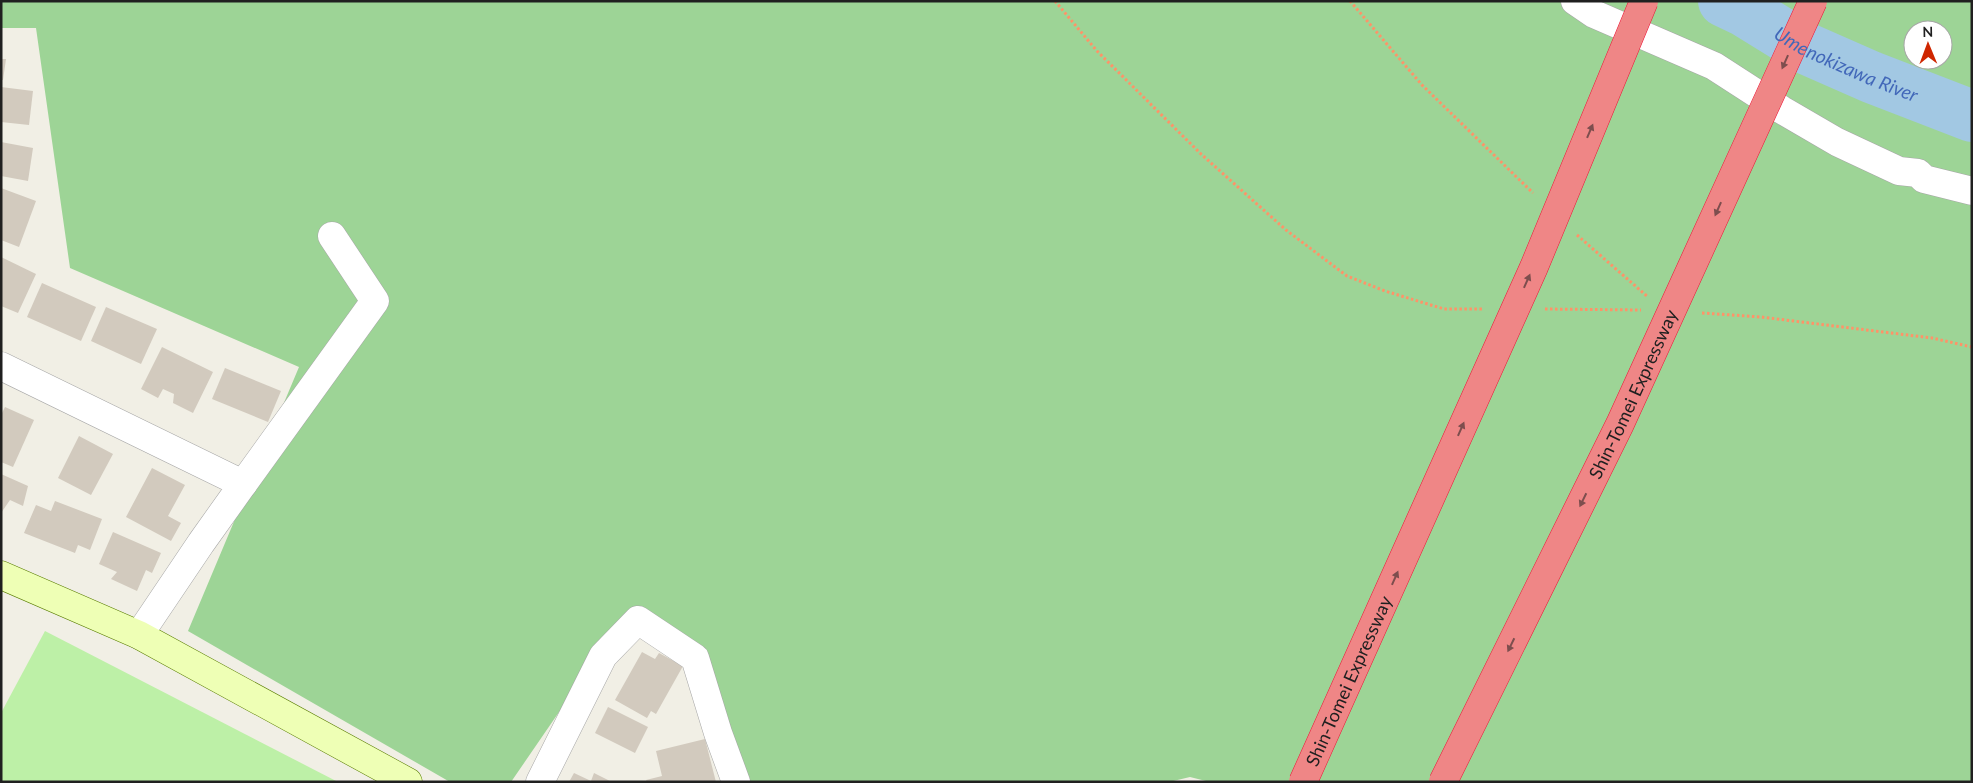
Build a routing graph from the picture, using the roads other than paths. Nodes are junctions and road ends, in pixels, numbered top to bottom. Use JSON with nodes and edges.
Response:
{"nodes":[{"id":1,"x":1575,"y":1,"type":"edge"},
{"id":2,"x":1644,"y":1,"type":"edge"},
{"id":3,"x":1813,"y":1,"type":"edge"},
{"id":4,"x":1972,"y":191,"type":"edge"},
{"id":5,"x":332,"y":236,"type":"dead end"},
{"id":6,"x":1,"y":366,"type":"edge"},
{"id":7,"x":243,"y":484,"type":"junction"},
{"id":8,"x":1,"y":575,"type":"edge"},
{"id":9,"x":139,"y":635,"type":"junction"},
{"id":10,"x":408,"y":782,"type":"edge"},
{"id":11,"x":540,"y":782,"type":"edge"},
{"id":12,"x":736,"y":782,"type":"edge"},
{"id":13,"x":1303,"y":782,"type":"edge"},
{"id":14,"x":1443,"y":782,"type":"edge"}],
"edges":[{"from":1,"to":4,"type":"street"},
{"from":13,"to":2,"type":"highway","name":"Shin-Tomei Expressway","one_way":true,"bridge":true},
{"from":3,"to":14,"type":"highway","name":"Shin-Tomei Expressway","one_way":true,"bridge":true},
{"from":5,"to":7,"type":"street"},
{"from":6,"to":7,"type":"street"},
{"from":7,"to":9,"type":"street"},
{"from":8,"to":9,"type":"street"},
{"from":9,"to":10,"type":"street"},
{"from":11,"to":12,"type":"street"}]}
